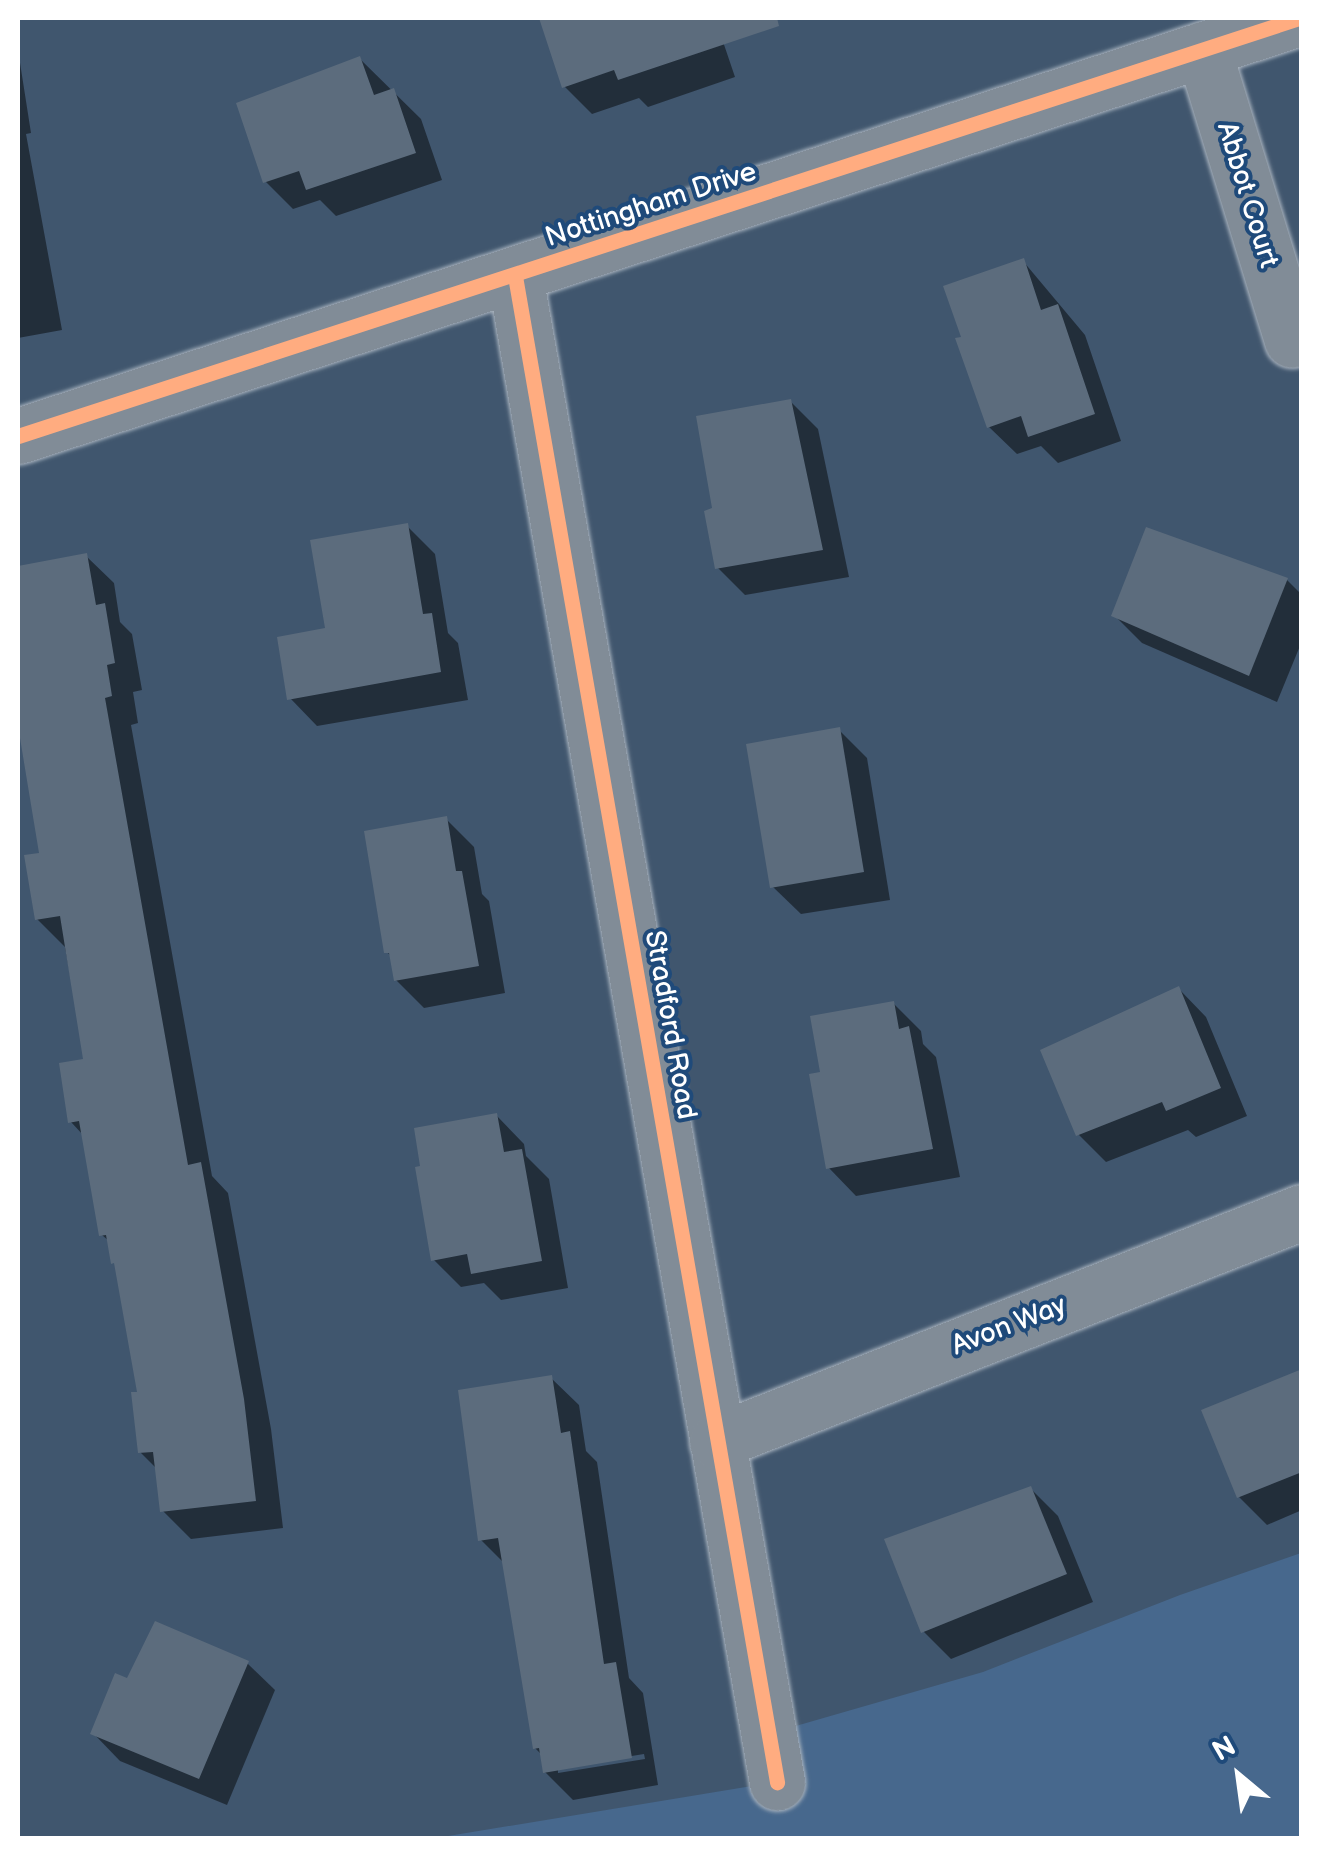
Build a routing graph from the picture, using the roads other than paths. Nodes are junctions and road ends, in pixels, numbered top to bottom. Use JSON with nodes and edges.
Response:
{"nodes":[{"id":1,"x":1299,"y":18,"type":"edge"},
{"id":2,"x":1203,"y":50,"type":"junction"},
{"id":3,"x":515,"y":276,"type":"junction"},
{"id":4,"x":1292,"y":340,"type":"dead end"},
{"id":5,"x":18,"y":436,"type":"edge"},
{"id":6,"x":1302,"y":1212,"type":"edge"},
{"id":7,"x":717,"y":1441,"type":"junction"},
{"id":8,"x":776,"y":1782,"type":"dead end"}],
"edges":[{"from":1,"to":2,"type":"street","name":"Nottingham Drive"},
{"from":2,"to":3,"type":"street","name":"Nottingham Drive"},
{"from":2,"to":4,"type":"street","name":"Abbot Court"},
{"from":3,"to":5,"type":"street","name":"Nottingham Drive"},
{"from":3,"to":7,"type":"street","name":"Stradford Road"},
{"from":6,"to":7,"type":"street","name":"Avon Way"},
{"from":7,"to":8,"type":"street","name":"Stradford Road"}]}
